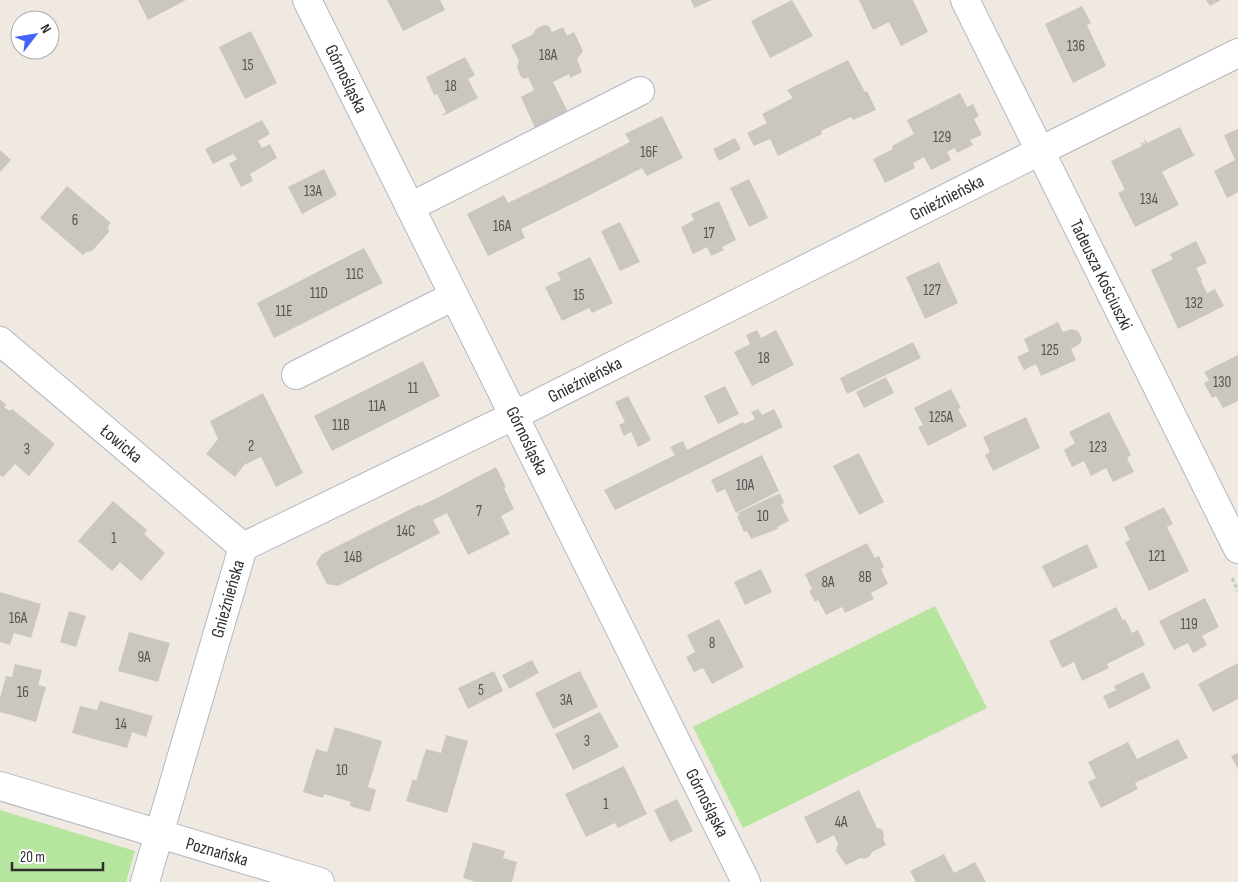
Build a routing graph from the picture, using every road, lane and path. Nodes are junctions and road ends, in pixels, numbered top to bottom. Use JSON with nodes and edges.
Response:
{"nodes":[{"id":1,"x":306,"y":0,"type":"edge"},
{"id":2,"x":965,"y":0,"type":"edge"},
{"id":3,"x":1238,"y":53,"type":"edge"},
{"id":4,"x":640,"y":91,"type":"dead end"},
{"id":5,"x":1040,"y":151,"type":"junction"},
{"id":6,"x":410,"y":207,"type":"junction"},
{"id":7,"x":454,"y":296,"type":"junction"},
{"id":8,"x":0,"y":341,"type":"edge"},
{"id":9,"x":296,"y":375,"type":"dead end"},
{"id":10,"x":515,"y":415,"type":"junction"},
{"id":11,"x":243,"y":546,"type":"junction"},
{"id":12,"x":1238,"y":549,"type":"edge"},
{"id":13,"x":0,"y":786,"type":"edge"},
{"id":14,"x":160,"y":834,"type":"junction"},
{"id":15,"x":145,"y":882,"type":"edge"},
{"id":16,"x":320,"y":882,"type":"edge"},
{"id":17,"x":746,"y":882,"type":"edge"}],
"edges":[{"from":1,"to":6,"type":"street","name":"Górnośląska"},
{"from":2,"to":5,"type":"street","name":"Tadeusza Kościuszki"},
{"from":3,"to":5,"type":"street","name":"Gnieźnieńska"},
{"from":4,"to":6,"type":"street"},
{"from":5,"to":10,"type":"street","name":"Gnieźnieńska"},
{"from":5,"to":12,"type":"street","name":"Tadeusza Kościuszki"},
{"from":6,"to":7,"type":"street","name":"Górnośląska"},
{"from":7,"to":9,"type":"street"},
{"from":7,"to":10,"type":"street","name":"Górnośląska"},
{"from":8,"to":11,"type":"street","name":"Łowicka"},
{"from":10,"to":11,"type":"street","name":"Gnieźnieńska"},
{"from":10,"to":17,"type":"street","name":"Górnośląska"},
{"from":11,"to":14,"type":"street","name":"Gnieźnieńska"},
{"from":13,"to":14,"type":"street","name":"Poznańska"},
{"from":14,"to":15,"type":"street","name":"Gnieźnieńska"},
{"from":14,"to":16,"type":"street","name":"Poznańska"}]}
